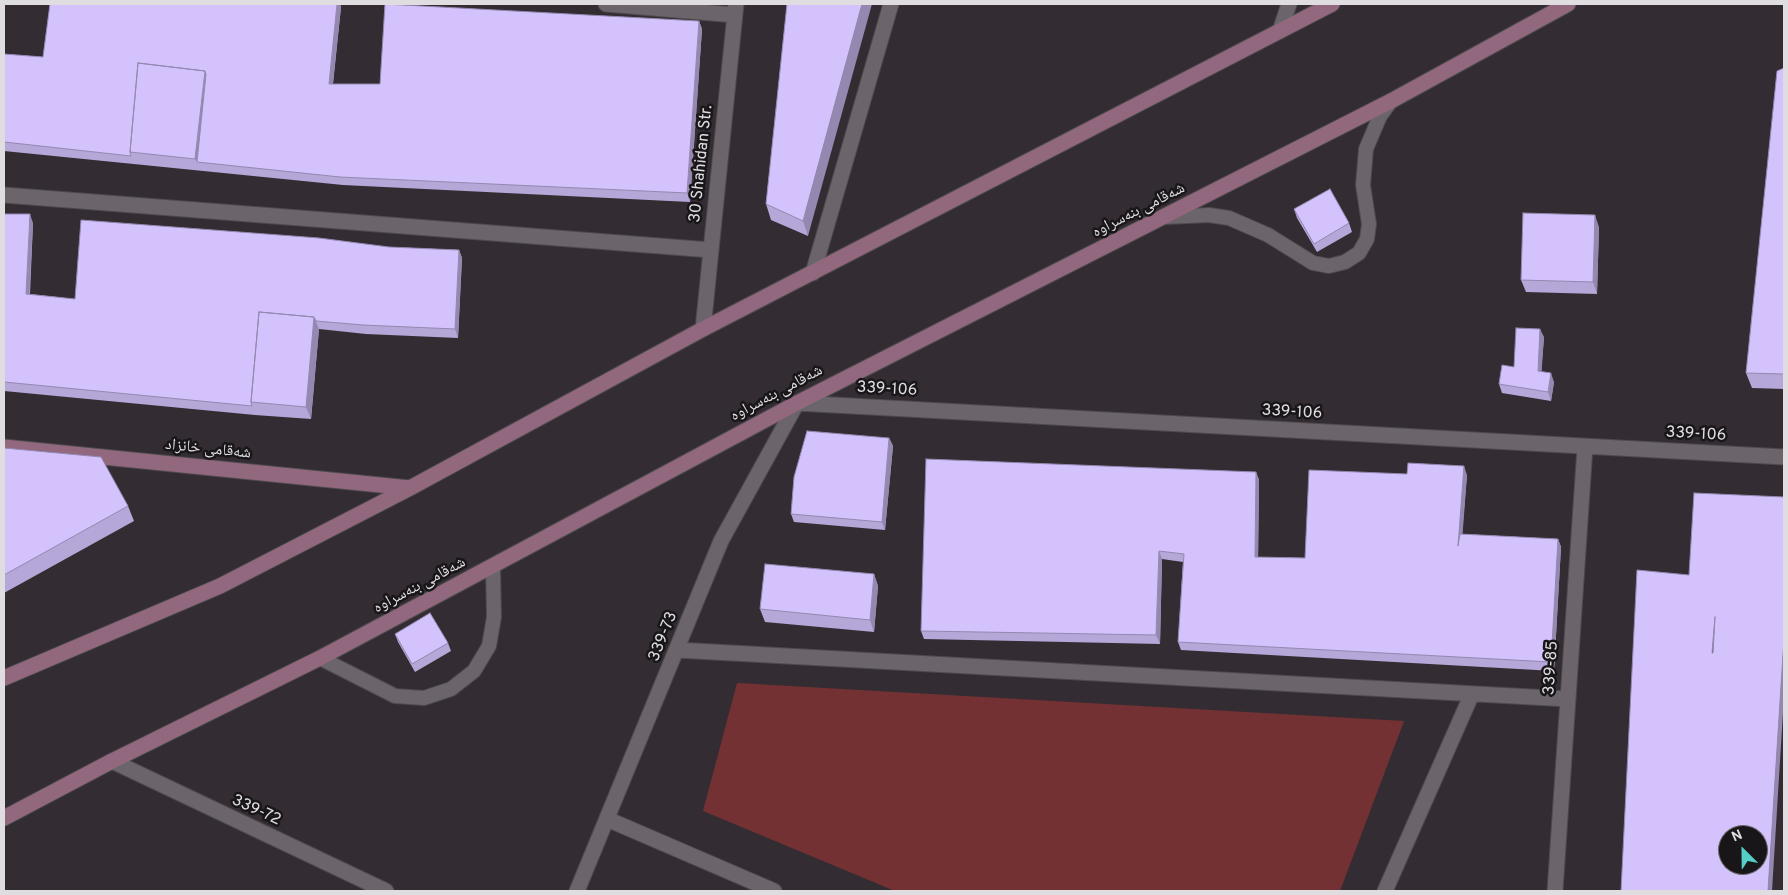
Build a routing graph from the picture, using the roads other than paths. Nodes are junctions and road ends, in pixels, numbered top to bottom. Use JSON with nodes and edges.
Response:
{"nodes":[{"id":1,"x":606,"y":4,"type":"edge"},
{"id":2,"x":891,"y":4,"type":"edge"},
{"id":3,"x":1289,"y":4,"type":"edge"},
{"id":4,"x":1332,"y":4,"type":"edge"},
{"id":5,"x":1568,"y":4,"type":"edge"},
{"id":6,"x":736,"y":9,"type":"edge"},
{"id":7,"x":1280,"y":31,"type":"junction"},
{"id":8,"x":1391,"y":101,"type":"junction"},
{"id":9,"x":4,"y":194,"type":"edge"},
{"id":10,"x":1166,"y":217,"type":"junction"},
{"id":11,"x":711,"y":250,"type":"junction"},
{"id":12,"x":813,"y":272,"type":"junction"},
{"id":13,"x":703,"y":329,"type":"junction"},
{"id":14,"x":797,"y":403,"type":"junction"},
{"id":15,"x":4,"y":447,"type":"edge"},
{"id":16,"x":1585,"y":447,"type":"junction"},
{"id":17,"x":1784,"y":458,"type":"edge"},
{"id":18,"x":410,"y":488,"type":"junction"},
{"id":19,"x":493,"y":568,"type":"junction"},
{"id":20,"x":677,"y":650,"type":"junction"},
{"id":21,"x":320,"y":658,"type":"junction"},
{"id":22,"x":4,"y":678,"type":"edge"},
{"id":23,"x":1471,"y":696,"type":"junction"},
{"id":24,"x":1568,"y":699,"type":"junction"},
{"id":25,"x":112,"y":761,"type":"junction"},
{"id":26,"x":4,"y":818,"type":"edge"},
{"id":27,"x":607,"y":819,"type":"junction"},
{"id":28,"x":386,"y":891,"type":"edge"},
{"id":29,"x":577,"y":891,"type":"edge"},
{"id":30,"x":774,"y":891,"type":"edge"},
{"id":31,"x":1384,"y":891,"type":"edge"},
{"id":32,"x":1555,"y":891,"type":"edge"}],
"edges":[{"from":1,"to":6,"type":"street"},
{"from":2,"to":12,"type":"street"},
{"from":3,"to":7,"type":"street"},
{"from":4,"to":7,"type":"main road"},
{"from":5,"to":8,"type":"main road","name":"شەقامی بنەسراوە"},
{"from":6,"to":11,"type":"street","name":"30 Shahidan Str."},
{"from":7,"to":12,"type":"main road"},
{"from":8,"to":10,"type":"main road","name":"شەقامی بنەسراوە"},
{"from":8,"to":10,"type":"lane"},
{"from":9,"to":11,"type":"street"},
{"from":10,"to":14,"type":"main road","name":"شەقامی بنەسراوە"},
{"from":11,"to":13,"type":"street","name":"30 Shahidan Str."},
{"from":12,"to":13,"type":"main road"},
{"from":13,"to":18,"type":"main road"},
{"from":14,"to":16,"type":"street","name":"339-106"},
{"from":14,"to":19,"type":"main road","name":"شەقامی بنەسراوە"},
{"from":14,"to":20,"type":"street","name":"339-73"},
{"from":15,"to":18,"type":"main road","name":"شەقامی خانزاد"},
{"from":16,"to":17,"type":"street","name":"339-106"},
{"from":16,"to":24,"type":"street","name":"339-85"},
{"from":18,"to":22,"type":"main road"},
{"from":19,"to":21,"type":"main road","name":"شەقامی بنەسراوە"},
{"from":19,"to":21,"type":"lane"},
{"from":20,"to":23,"type":"street"},
{"from":20,"to":27,"type":"street","name":"339-73"},
{"from":21,"to":25,"type":"main road","name":"شەقامی بنەسراوە"},
{"from":23,"to":24,"type":"street"},
{"from":23,"to":31,"type":"street"},
{"from":24,"to":32,"type":"street","name":"339-85"},
{"from":25,"to":26,"type":"main road","name":"شەقامی بنەسراوە"},
{"from":25,"to":28,"type":"street","name":"339-72"},
{"from":27,"to":29,"type":"street","name":"339-73"},
{"from":27,"to":30,"type":"street"}]}
